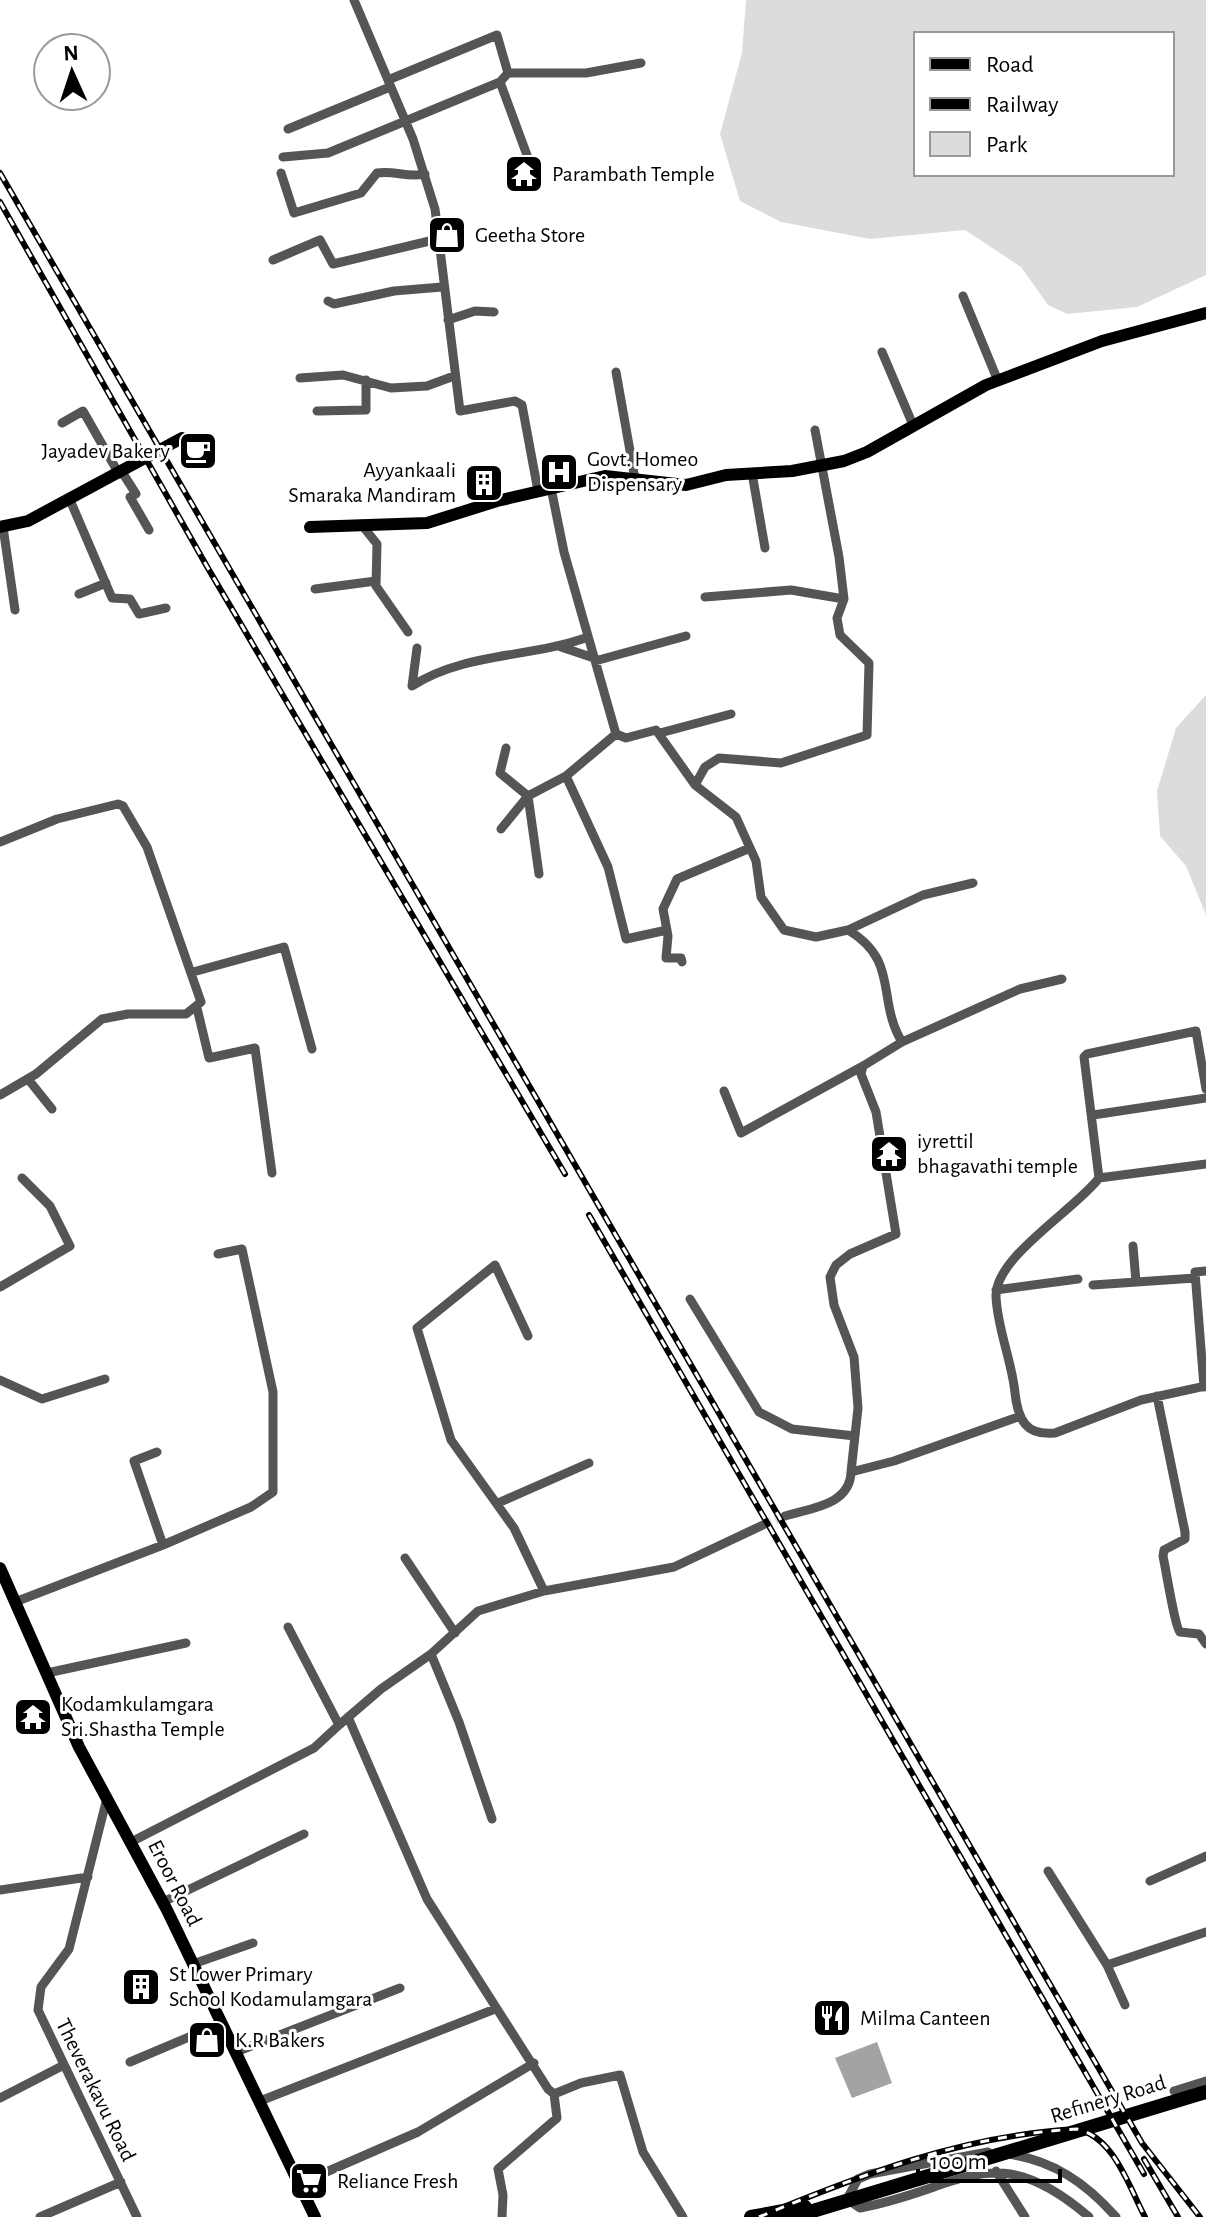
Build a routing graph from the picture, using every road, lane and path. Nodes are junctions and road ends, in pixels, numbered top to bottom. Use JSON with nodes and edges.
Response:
{"nodes":[{"id":1,"x":354,"y":0,"type":"edge"},
{"id":2,"x":641,"y":63,"type":"dead end"},
{"id":3,"x":508,"y":73,"type":"junction"},
{"id":4,"x":500,"y":82,"type":"junction"},
{"id":5,"x":389,"y":83,"type":"junction"},
{"id":6,"x":404,"y":122,"type":"junction"},
{"id":7,"x":288,"y":129,"type":"dead end"},
{"id":8,"x":283,"y":157,"type":"dead end"},
{"id":9,"x":531,"y":166,"type":"dead end"},
{"id":10,"x":281,"y":173,"type":"dead end"},
{"id":11,"x":425,"y":174,"type":"junction"},
{"id":12,"x":438,"y":239,"type":"junction"},
{"id":13,"x":273,"y":260,"type":"dead end"},
{"id":14,"x":442,"y":287,"type":"junction"},
{"id":15,"x":963,"y":296,"type":"dead end"},
{"id":16,"x":328,"y":301,"type":"dead end"},
{"id":17,"x":494,"y":312,"type":"dead end"},
{"id":18,"x":1206,"y":313,"type":"edge"},
{"id":19,"x":448,"y":320,"type":"junction"},
{"id":20,"x":882,"y":352,"type":"dead end"},
{"id":21,"x":616,"y":372,"type":"dead end"},
{"id":22,"x":454,"y":376,"type":"junction"},
{"id":23,"x":300,"y":378,"type":"dead end"},
{"id":24,"x":366,"y":380,"type":"junction"},
{"id":25,"x":998,"y":381,"type":"junction"},
{"id":26,"x":317,"y":411,"type":"dead end"},
{"id":27,"x":62,"y":423,"type":"dead end"},
{"id":28,"x":913,"y":425,"type":"junction"},
{"id":29,"x":815,"y":430,"type":"dead end"},
{"id":30,"x":182,"y":438,"type":"dead end"},
{"id":31,"x":820,"y":465,"type":"junction"},
{"id":32,"x":120,"y":473,"type":"junction"},
{"id":33,"x":752,"y":473,"type":"junction"},
{"id":34,"x":635,"y":479,"type":"junction"},
{"id":35,"x":544,"y":490,"type":"junction"},
{"id":36,"x":70,"y":500,"type":"junction"},
{"id":37,"x":361,"y":524,"type":"junction"},
{"id":38,"x":1,"y":527,"type":"edge"},
{"id":39,"x":310,"y":527,"type":"dead end"},
{"id":40,"x":149,"y":530,"type":"dead end"},
{"id":41,"x":765,"y":548,"type":"dead end"},
{"id":42,"x":376,"y":581,"type":"junction"},
{"id":43,"x":106,"y":583,"type":"junction"},
{"id":44,"x":315,"y":589,"type":"dead end"},
{"id":45,"x":79,"y":594,"type":"dead end"},
{"id":46,"x":705,"y":597,"type":"dead end"},
{"id":47,"x":844,"y":599,"type":"junction"},
{"id":48,"x":166,"y":608,"type":"dead end"},
{"id":49,"x":15,"y":610,"type":"dead end"},
{"id":50,"x":408,"y":632,"type":"dead end"},
{"id":51,"x":686,"y":636,"type":"dead end"},
{"id":52,"x":588,"y":637,"type":"junction"},
{"id":53,"x":561,"y":647,"type":"junction"},
{"id":54,"x":417,"y":648,"type":"dead end"},
{"id":55,"x":595,"y":659,"type":"junction"},
{"id":56,"x":731,"y":714,"type":"dead end"},
{"id":57,"x":660,"y":733,"type":"junction"},
{"id":58,"x":616,"y":734,"type":"junction"},
{"id":59,"x":506,"y":748,"type":"dead end"},
{"id":60,"x":566,"y":776,"type":"junction"},
{"id":61,"x":695,"y":785,"type":"junction"},
{"id":62,"x":528,"y":796,"type":"junction"},
{"id":63,"x":501,"y":829,"type":"dead end"},
{"id":64,"x":0,"y":842,"type":"edge"},
{"id":65,"x":750,"y":848,"type":"junction"},
{"id":66,"x":539,"y":874,"type":"dead end"},
{"id":67,"x":973,"y":883,"type":"dead end"},
{"id":68,"x":667,"y":930,"type":"junction"},
{"id":69,"x":848,"y":930,"type":"junction"},
{"id":70,"x":682,"y":962,"type":"dead end"},
{"id":71,"x":193,"y":972,"type":"junction"},
{"id":72,"x":1062,"y":979,"type":"dead end"},
{"id":73,"x":197,"y":1008,"type":"junction"},
{"id":74,"x":902,"y":1042,"type":"junction"},
{"id":75,"x":312,"y":1049,"type":"dead end"},
{"id":76,"x":863,"y":1066,"type":"junction"},
{"id":77,"x":28,"y":1079,"type":"junction"},
{"id":78,"x":1206,"y":1089,"type":"edge"},
{"id":79,"x":724,"y":1091,"type":"dead end"},
{"id":80,"x":0,"y":1095,"type":"edge"},
{"id":81,"x":1206,"y":1098,"type":"edge"},
{"id":82,"x":52,"y":1109,"type":"dead end"},
{"id":83,"x":1093,"y":1115,"type":"junction"},
{"id":84,"x":1206,"y":1164,"type":"edge"},
{"id":85,"x":272,"y":1173,"type":"dead end"},
{"id":86,"x":22,"y":1178,"type":"dead end"},
{"id":87,"x":1099,"y":1178,"type":"junction"},
{"id":88,"x":1133,"y":1246,"type":"dead end"},
{"id":89,"x":218,"y":1254,"type":"dead end"},
{"id":90,"x":1206,"y":1271,"type":"edge"},
{"id":91,"x":1195,"y":1278,"type":"junction"},
{"id":92,"x":1078,"y":1279,"type":"dead end"},
{"id":93,"x":1136,"y":1282,"type":"junction"},
{"id":94,"x":1093,"y":1285,"type":"dead end"},
{"id":95,"x":0,"y":1287,"type":"edge"},
{"id":96,"x":996,"y":1290,"type":"junction"},
{"id":97,"x":690,"y":1299,"type":"dead end"},
{"id":98,"x":528,"y":1336,"type":"dead end"},
{"id":99,"x":105,"y":1379,"type":"dead end"},
{"id":100,"x":0,"y":1380,"type":"edge"},
{"id":101,"x":1205,"y":1386,"type":"edge"},
{"id":102,"x":1157,"y":1396,"type":"junction"},
{"id":103,"x":1018,"y":1417,"type":"junction"},
{"id":104,"x":855,"y":1436,"type":"junction"},
{"id":105,"x":157,"y":1452,"type":"dead end"},
{"id":106,"x":589,"y":1463,"type":"dead end"},
{"id":107,"x":851,"y":1472,"type":"junction"},
{"id":108,"x":498,"y":1503,"type":"junction"},
{"id":109,"x":785,"y":1516,"type":"tunnel mouth"},
{"id":110,"x":763,"y":1525,"type":"tunnel mouth"},
{"id":111,"x":163,"y":1545,"type":"junction"},
{"id":112,"x":405,"y":1558,"type":"dead end"},
{"id":113,"x":0,"y":1568,"type":"edge"},
{"id":114,"x":544,"y":1591,"type":"junction"},
{"id":115,"x":15,"y":1602,"type":"junction"},
{"id":116,"x":288,"y":1627,"type":"dead end"},
{"id":117,"x":455,"y":1633,"type":"junction"},
{"id":118,"x":186,"y":1643,"type":"dead end"},
{"id":119,"x":1206,"y":1644,"type":"edge"},
{"id":120,"x":431,"y":1654,"type":"junction"},
{"id":121,"x":47,"y":1673,"type":"junction"},
{"id":122,"x":348,"y":1717,"type":"junction"},
{"id":123,"x":339,"y":1725,"type":"junction"},
{"id":124,"x":107,"y":1798,"type":"junction"},
{"id":125,"x":492,"y":1819,"type":"dead end"},
{"id":126,"x":304,"y":1834,"type":"dead end"},
{"id":127,"x":131,"y":1842,"type":"junction"},
{"id":128,"x":1206,"y":1856,"type":"edge"},
{"id":129,"x":1048,"y":1871,"type":"dead end"},
{"id":130,"x":88,"y":1877,"type":"junction"},
{"id":131,"x":1150,"y":1881,"type":"dead end"},
{"id":132,"x":0,"y":1890,"type":"edge"},
{"id":133,"x":163,"y":1902,"type":"junction"},
{"id":134,"x":1206,"y":1932,"type":"edge"},
{"id":135,"x":253,"y":1943,"type":"dead end"},
{"id":136,"x":193,"y":1964,"type":"junction"},
{"id":137,"x":1107,"y":1965,"type":"junction"},
{"id":138,"x":400,"y":1988,"type":"dead end"},
{"id":139,"x":1125,"y":2005,"type":"dead end"},
{"id":140,"x":495,"y":2009,"type":"junction"},
{"id":141,"x":222,"y":2023,"type":"junction"},
{"id":142,"x":236,"y":2052,"type":"junction"},
{"id":143,"x":130,"y":2062,"type":"dead end"},
{"id":144,"x":534,"y":2063,"type":"junction"},
{"id":145,"x":64,"y":2065,"type":"junction"},
{"id":146,"x":1206,"y":2081,"type":"edge"},
{"id":147,"x":1174,"y":2091,"type":"dead end"},
{"id":148,"x":1206,"y":2092,"type":"edge"},
{"id":149,"x":554,"y":2094,"type":"junction"},
{"id":150,"x":0,"y":2098,"type":"edge"},
{"id":151,"x":260,"y":2101,"type":"junction"},
{"id":152,"x":1050,"y":2165,"type":"junction"},
{"id":153,"x":996,"y":2171,"type":"junction"},
{"id":154,"x":121,"y":2182,"type":"junction"},
{"id":155,"x":301,"y":2183,"type":"junction"},
{"id":156,"x":1044,"y":2183,"type":"junction"},
{"id":157,"x":846,"y":2199,"type":"junction"},
{"id":158,"x":40,"y":2217,"type":"edge"},
{"id":159,"x":137,"y":2217,"type":"edge"},
{"id":160,"x":315,"y":2217,"type":"edge"},
{"id":161,"x":502,"y":2217,"type":"edge"},
{"id":162,"x":683,"y":2217,"type":"edge"},
{"id":163,"x":751,"y":2217,"type":"edge"},
{"id":164,"x":793,"y":2217,"type":"edge"},
{"id":165,"x":1025,"y":2217,"type":"edge"},
{"id":166,"x":1089,"y":2217,"type":"edge"},
{"id":167,"x":1116,"y":2217,"type":"edge"}],
"edges":[{"from":1,"to":5,"type":"street"},
{"from":2,"to":3,"type":"street"},
{"from":3,"to":4,"type":"street"},
{"from":3,"to":5,"type":"street"},
{"from":4,"to":6,"type":"street"},
{"from":4,"to":9,"type":"street"},
{"from":5,"to":6,"type":"street"},
{"from":5,"to":7,"type":"street"},
{"from":6,"to":8,"type":"street"},
{"from":6,"to":11,"type":"street"},
{"from":10,"to":11,"type":"street"},
{"from":11,"to":12,"type":"street"},
{"from":12,"to":13,"type":"street"},
{"from":12,"to":14,"type":"street"},
{"from":14,"to":16,"type":"street"},
{"from":14,"to":19,"type":"street"},
{"from":15,"to":25,"type":"street"},
{"from":17,"to":19,"type":"street"},
{"from":18,"to":25,"type":"main road"},
{"from":19,"to":22,"type":"street"},
{"from":20,"to":28,"type":"street"},
{"from":21,"to":34,"type":"street"},
{"from":22,"to":24,"type":"street"},
{"from":22,"to":35,"type":"street"},
{"from":23,"to":24,"type":"street"},
{"from":24,"to":26,"type":"street"},
{"from":25,"to":28,"type":"main road"},
{"from":27,"to":32,"type":"street"},
{"from":28,"to":31,"type":"main road"},
{"from":29,"to":31,"type":"street"},
{"from":30,"to":32,"type":"main road"},
{"from":31,"to":33,"type":"main road"},
{"from":31,"to":47,"type":"street"},
{"from":32,"to":36,"type":"main road"},
{"from":32,"to":40,"type":"street"},
{"from":33,"to":34,"type":"main road"},
{"from":33,"to":41,"type":"street"},
{"from":34,"to":35,"type":"main road"},
{"from":35,"to":37,"type":"main road"},
{"from":35,"to":52,"type":"street"},
{"from":36,"to":38,"type":"main road"},
{"from":36,"to":43,"type":"street"},
{"from":37,"to":39,"type":"main road"},
{"from":37,"to":42,"type":"street"},
{"from":38,"to":49,"type":"street"},
{"from":42,"to":44,"type":"street"},
{"from":42,"to":50,"type":"street"},
{"from":43,"to":45,"type":"street"},
{"from":43,"to":48,"type":"street"},
{"from":46,"to":47,"type":"street"},
{"from":47,"to":61,"type":"street"},
{"from":51,"to":55,"type":"street"},
{"from":52,"to":53,"type":"street"},
{"from":52,"to":55,"type":"street"},
{"from":53,"to":54,"type":"street"},
{"from":53,"to":55,"type":"street"},
{"from":55,"to":58,"type":"street"},
{"from":56,"to":57,"type":"street"},
{"from":57,"to":58,"type":"street"},
{"from":57,"to":61,"type":"street"},
{"from":58,"to":60,"type":"street"},
{"from":59,"to":62,"type":"street"},
{"from":60,"to":62,"type":"street"},
{"from":60,"to":68,"type":"street"},
{"from":61,"to":65,"type":"street"},
{"from":62,"to":63,"type":"street"},
{"from":62,"to":66,"type":"street"},
{"from":64,"to":71,"type":"street"},
{"from":65,"to":68,"type":"street"},
{"from":65,"to":69,"type":"street"},
{"from":67,"to":69,"type":"street"},
{"from":68,"to":70,"type":"street"},
{"from":69,"to":74,"type":"street"},
{"from":71,"to":73,"type":"street"},
{"from":71,"to":75,"type":"street"},
{"from":72,"to":74,"type":"street"},
{"from":73,"to":77,"type":"street"},
{"from":73,"to":85,"type":"street"},
{"from":74,"to":76,"type":"street"},
{"from":76,"to":79,"type":"street"},
{"from":76,"to":104,"type":"street"},
{"from":77,"to":80,"type":"street"},
{"from":77,"to":82,"type":"street"},
{"from":78,"to":83,"type":"street"},
{"from":81,"to":83,"type":"street"},
{"from":83,"to":87,"type":"street"},
{"from":84,"to":87,"type":"street"},
{"from":86,"to":95,"type":"street"},
{"from":87,"to":96,"type":"street"},
{"from":88,"to":93,"type":"street"},
{"from":89,"to":111,"type":"street"},
{"from":90,"to":91,"type":"street"},
{"from":91,"to":93,"type":"street"},
{"from":91,"to":101,"type":"street"},
{"from":92,"to":96,"type":"street"},
{"from":93,"to":94,"type":"street"},
{"from":96,"to":103,"type":"street"},
{"from":97,"to":104,"type":"street"},
{"from":98,"to":108,"type":"street"},
{"from":99,"to":100,"type":"street"},
{"from":101,"to":102,"type":"street"},
{"from":102,"to":103,"type":"street"},
{"from":102,"to":119,"type":"street"},
{"from":103,"to":107,"type":"street"},
{"from":104,"to":107,"type":"street"},
{"from":105,"to":111,"type":"street"},
{"from":106,"to":108,"type":"street"},
{"from":107,"to":109,"type":"street"},
{"from":108,"to":114,"type":"street"},
{"from":110,"to":114,"type":"street"},
{"from":111,"to":115,"type":"street"},
{"from":112,"to":117,"type":"street"},
{"from":113,"to":115,"type":"main road","name":"Eroor Road"},
{"from":114,"to":117,"type":"street"},
{"from":115,"to":121,"type":"main road","name":"Eroor Road"},
{"from":116,"to":123,"type":"street"},
{"from":117,"to":120,"type":"street"},
{"from":118,"to":121,"type":"street"},
{"from":120,"to":122,"type":"street"},
{"from":120,"to":125,"type":"street"},
{"from":121,"to":124,"type":"main road","name":"Eroor Road"},
{"from":122,"to":123,"type":"street"},
{"from":122,"to":140,"type":"street"},
{"from":123,"to":127,"type":"street"},
{"from":124,"to":127,"type":"main road","name":"Eroor Road"},
{"from":124,"to":130,"type":"street","name":"Theverakavu Road"},
{"from":126,"to":133,"type":"street"},
{"from":127,"to":133,"type":"main road","name":"Eroor Road"},
{"from":128,"to":131,"type":"street"},
{"from":129,"to":137,"type":"street"},
{"from":130,"to":132,"type":"street"},
{"from":130,"to":145,"type":"street","name":"Theverakavu Road"},
{"from":133,"to":136,"type":"main road","name":"Eroor Road"},
{"from":134,"to":137,"type":"street"},
{"from":135,"to":136,"type":"street"},
{"from":136,"to":141,"type":"main road","name":"Eroor Road"},
{"from":137,"to":139,"type":"street"},
{"from":138,"to":142,"type":"street"},
{"from":140,"to":144,"type":"street"},
{"from":140,"to":151,"type":"street"},
{"from":141,"to":142,"type":"main road","name":"Eroor Road"},
{"from":141,"to":143,"type":"street"},
{"from":142,"to":151,"type":"main road","name":"Eroor Road"},
{"from":144,"to":149,"type":"street"},
{"from":144,"to":155,"type":"street"},
{"from":145,"to":150,"type":"street"},
{"from":145,"to":154,"type":"street","name":"Theverakavu Road"},
{"from":146,"to":147,"type":"street"},
{"from":148,"to":157,"type":"highway","name":"Refinery Road"},
{"from":149,"to":161,"type":"street"},
{"from":149,"to":162,"type":"street"},
{"from":151,"to":155,"type":"main road","name":"Eroor Road"},
{"from":152,"to":156,"type":"street"},
{"from":152,"to":157,"type":"street"},
{"from":152,"to":167,"type":"street"},
{"from":153,"to":156,"type":"street"},
{"from":153,"to":157,"type":"street"},
{"from":153,"to":165,"type":"street"},
{"from":154,"to":158,"type":"street"},
{"from":154,"to":159,"type":"street","name":"Theverakavu Road"},
{"from":155,"to":160,"type":"main road","name":"Eroor Road"},
{"from":156,"to":166,"type":"street"},
{"from":157,"to":163,"type":"highway"},
{"from":157,"to":164,"type":"highway","name":"Refinery Road"}]}
